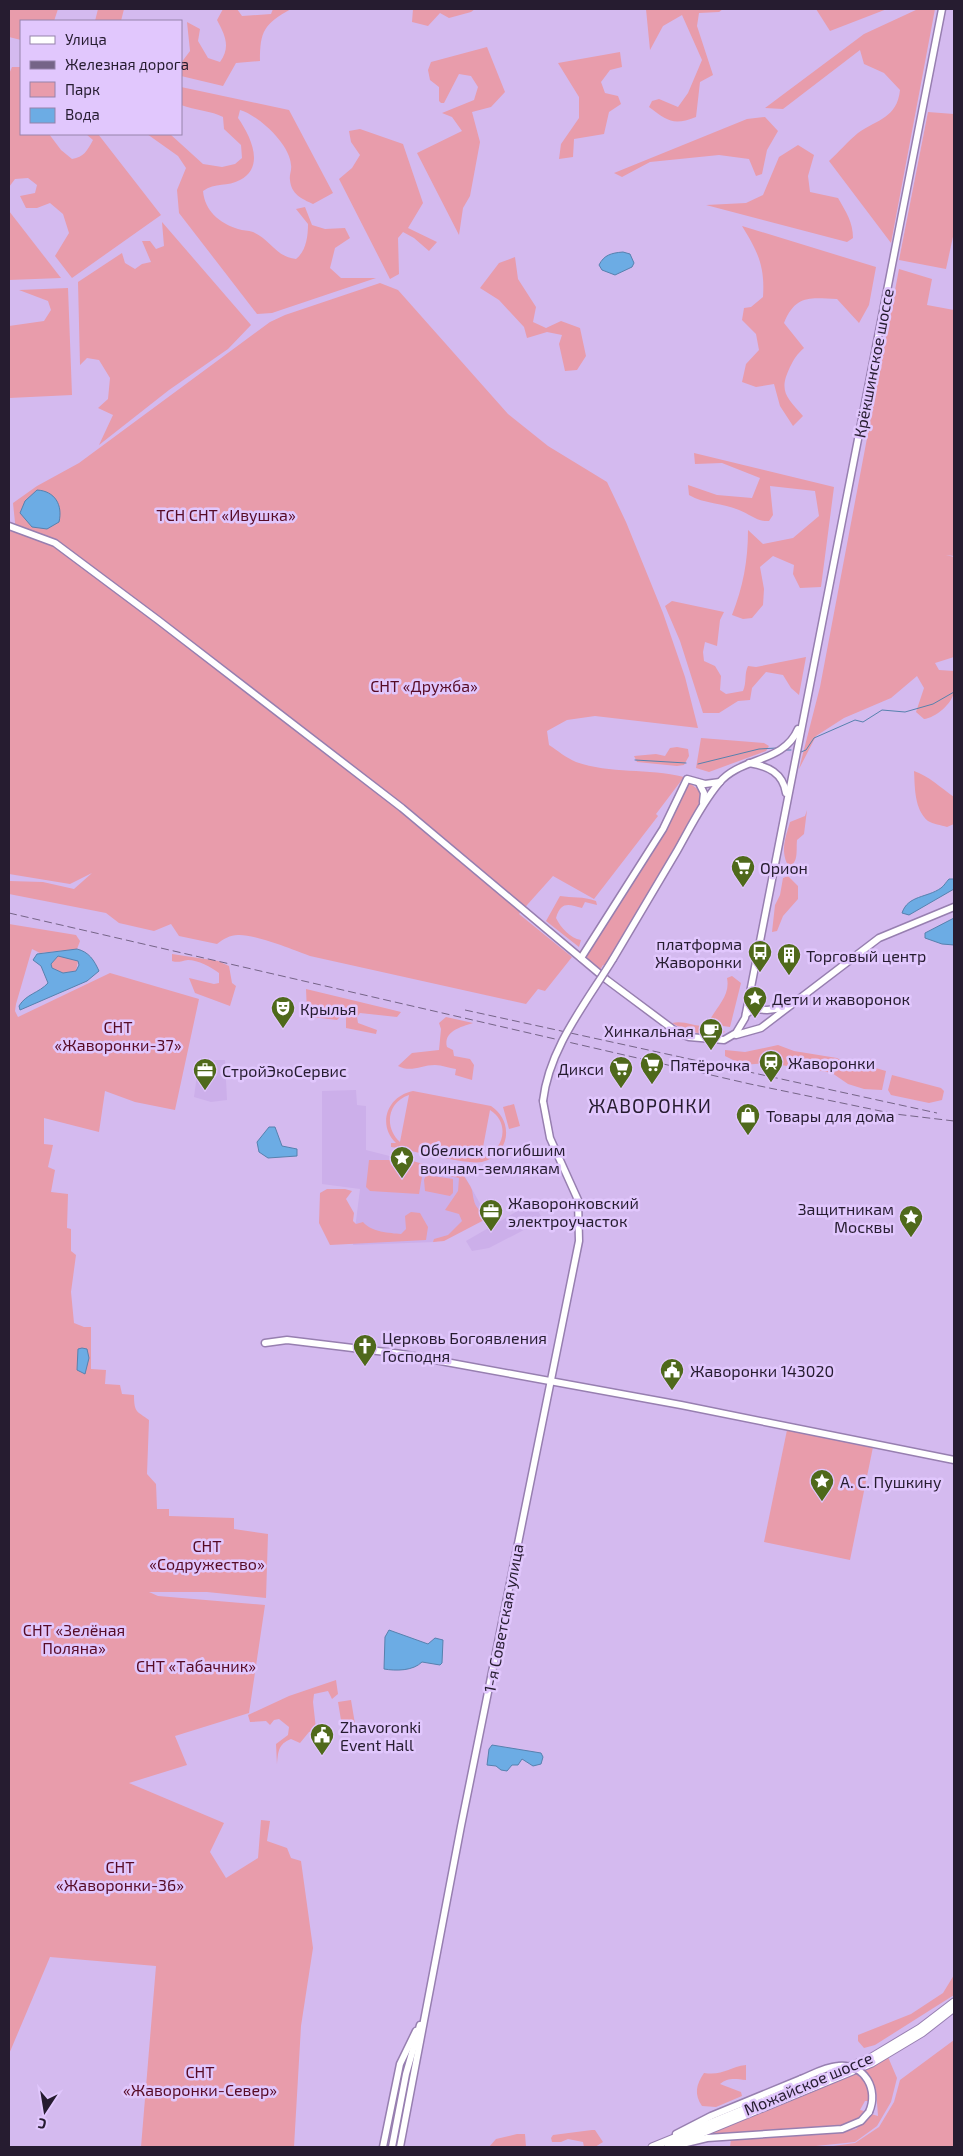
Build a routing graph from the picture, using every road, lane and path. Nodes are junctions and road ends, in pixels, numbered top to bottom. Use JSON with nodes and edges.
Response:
{"nodes":[{"id":1,"x":942,"y":9,"type":"edge"},
{"id":2,"x":9,"y":526,"type":"edge"},
{"id":3,"x":803,"y":716,"type":"junction"},
{"id":4,"x":748,"y":763,"type":"junction"},
{"id":5,"x":720,"y":782,"type":"junction"},
{"id":6,"x":698,"y":783,"type":"junction"},
{"id":7,"x":786,"y":799,"type":"junction"},
{"id":8,"x":703,"y":806,"type":"junction"},
{"id":9,"x":954,"y":907,"type":"edge"},
{"id":10,"x":581,"y":958,"type":"junction"},
{"id":11,"x":752,"y":979,"type":"junction"},
{"id":12,"x":787,"y":1007,"type":"junction"},
{"id":13,"x":759,"y":1009,"type":"junction"},
{"id":14,"x":745,"y":1018,"type":"junction"},
{"id":15,"x":763,"y":1026,"type":"junction"},
{"id":16,"x":754,"y":1029,"type":"junction"},
{"id":17,"x":732,"y":1036,"type":"junction"},
{"id":18,"x":265,"y":1343,"type":"dead end"},
{"id":19,"x":551,"y":1382,"type":"junction"},
{"id":20,"x":954,"y":1460,"type":"edge"},
{"id":21,"x":428,"y":1995,"type":"junction"},
{"id":22,"x":954,"y":2002,"type":"edge"},
{"id":23,"x":954,"y":2008,"type":"edge"},
{"id":24,"x":425,"y":2009,"type":"junction"},
{"id":25,"x":392,"y":2145,"type":"edge"},
{"id":26,"x":384,"y":2147,"type":"edge"},
{"id":27,"x":400,"y":2147,"type":"edge"},
{"id":28,"x":652,"y":2147,"type":"edge"},
{"id":29,"x":668,"y":2147,"type":"edge"},
{"id":30,"x":672,"y":2147,"type":"edge"}],
"edges":[{"from":1,"to":3,"type":"main road","name":"Крёкшинское шоссе"},
{"from":2,"to":10,"type":"main road"},
{"from":3,"to":4,"type":"main road","name":"1-я Советская улица"},
{"from":3,"to":7,"type":"main road","name":"Крёкшинское шоссе"},
{"from":4,"to":5,"type":"main road","name":"1-я Советская улица"},
{"from":4,"to":7,"type":"main road"},
{"from":5,"to":6,"type":"main road"},
{"from":5,"to":8,"type":"main road","name":"1-я Советская улица"},
{"from":6,"to":8,"type":"main road"},
{"from":6,"to":10,"type":"main road"},
{"from":7,"to":11,"type":"main road","name":"Крёкшинское шоссе"},
{"from":8,"to":19,"type":"main road","name":"1-я Советская улица","bridge":true},
{"from":9,"to":12,"type":"main road"},
{"from":10,"to":17,"type":"main road"},
{"from":11,"to":13,"type":"main road"},
{"from":11,"to":14,"type":"main road","name":"Крёкшинское шоссе"},
{"from":12,"to":13,"type":"main road"},
{"from":12,"to":15,"type":"main road"},
{"from":13,"to":14,"type":"main road"},
{"from":13,"to":15,"type":"main road"},
{"from":14,"to":16,"type":"main road"},
{"from":14,"to":17,"type":"main road"},
{"from":15,"to":16,"type":"main road"},
{"from":16,"to":17,"type":"main road"},
{"from":18,"to":19,"type":"main road"},
{"from":19,"to":20,"type":"main road"},
{"from":19,"to":21,"type":"main road","name":"1-я Советская улица"},
{"from":21,"to":24,"type":"main road"},
{"from":21,"to":27,"type":"main road"},
{"from":22,"to":28,"type":"main road","name":"Можайское шоссе"},
{"from":23,"to":29,"type":"main road","name":"Можайское шоссе"},
{"from":24,"to":25,"type":"main road"},
{"from":24,"to":26,"type":"main road"},
{"from":28,"to":30,"type":"main road","bridge":true}]}
